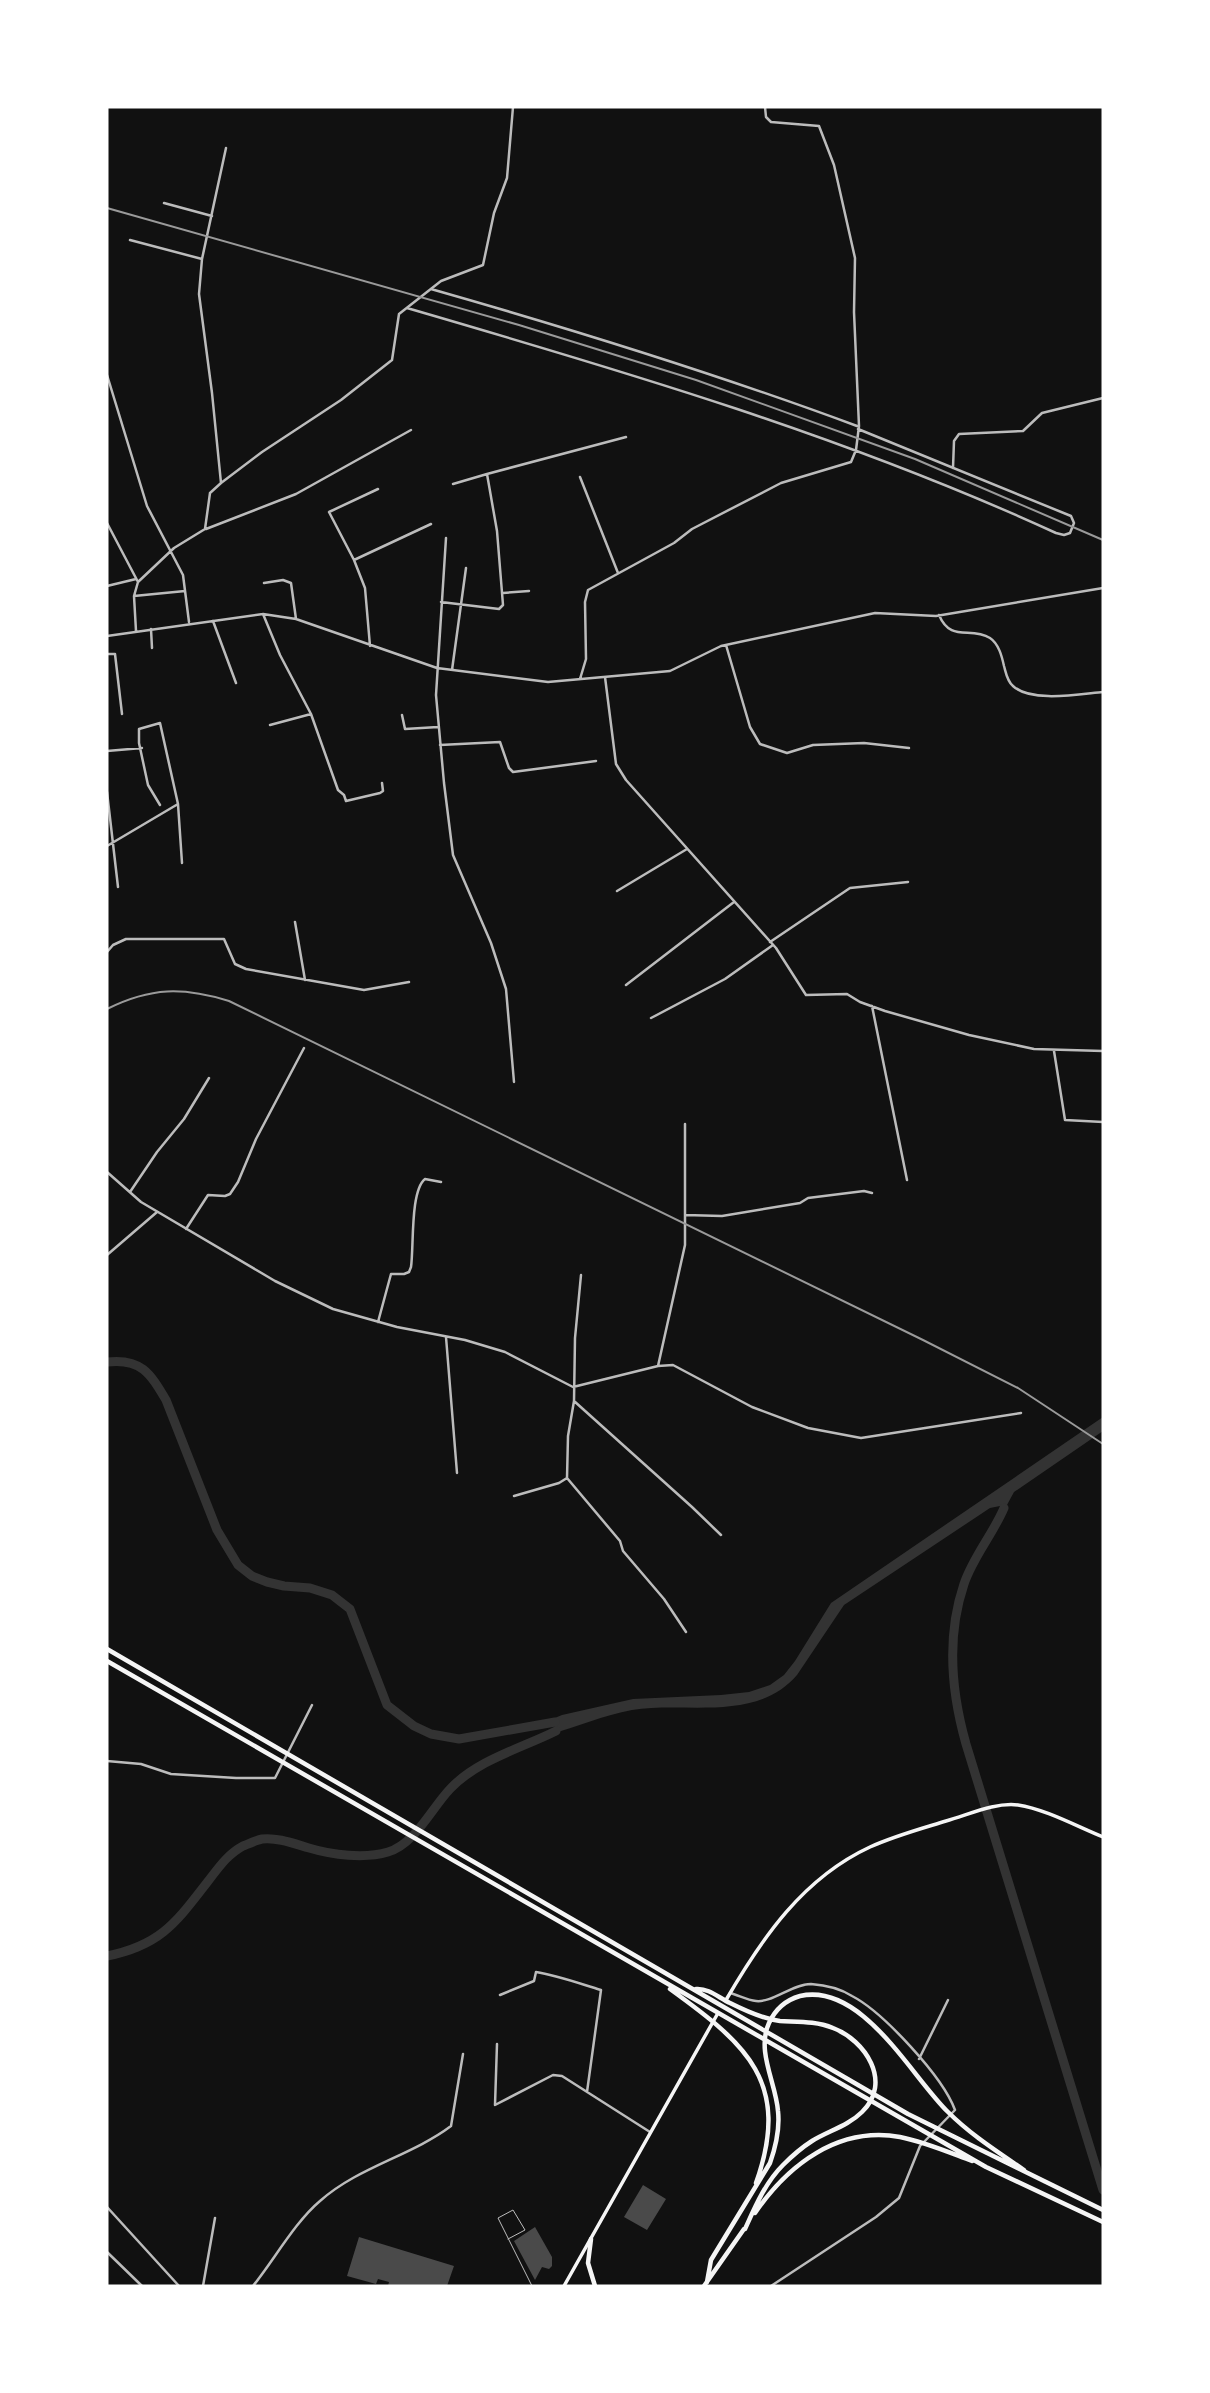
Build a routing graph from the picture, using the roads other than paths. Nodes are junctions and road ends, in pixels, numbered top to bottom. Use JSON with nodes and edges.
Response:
{"nodes":[{"id":1,"x":513,"y":107,"type":"edge"},
{"id":2,"x":765,"y":107,"type":"edge"},
{"id":3,"x":226,"y":148,"type":"dead end"},
{"id":4,"x":164,"y":204,"type":"dead end"},
{"id":5,"x":212,"y":216,"type":"junction"},
{"id":6,"x":130,"y":240,"type":"dead end"},
{"id":7,"x":202,"y":259,"type":"junction"},
{"id":8,"x":431,"y":289,"type":"junction"},
{"id":9,"x":407,"y":308,"type":"junction"},
{"id":10,"x":107,"y":375,"type":"edge"},
{"id":11,"x":1103,"y":398,"type":"edge"},
{"id":12,"x":858,"y":428,"type":"junction"},
{"id":13,"x":411,"y":430,"type":"dead end"},
{"id":14,"x":626,"y":437,"type":"dead end"},
{"id":15,"x":856,"y":450,"type":"junction"},
{"id":16,"x":953,"y":468,"type":"junction"},
{"id":17,"x":487,"y":474,"type":"junction"},
{"id":18,"x":580,"y":477,"type":"dead end"},
{"id":19,"x":221,"y":483,"type":"junction"},
{"id":20,"x":453,"y":484,"type":"dead end"},
{"id":21,"x":378,"y":489,"type":"dead end"},
{"id":22,"x":107,"y":523,"type":"edge"},
{"id":23,"x":431,"y":524,"type":"dead end"},
{"id":24,"x":205,"y":529,"type":"junction"},
{"id":25,"x":446,"y":538,"type":"dead end"},
{"id":26,"x":171,"y":551,"type":"junction"},
{"id":27,"x":354,"y":560,"type":"junction"},
{"id":28,"x":467,"y":568,"type":"dead end"},
{"id":29,"x":618,"y":573,"type":"junction"},
{"id":30,"x":137,"y":580,"type":"junction"},
{"id":31,"x":264,"y":583,"type":"dead end"},
{"id":32,"x":107,"y":586,"type":"edge"},
{"id":33,"x":1103,"y":588,"type":"edge"},
{"id":34,"x":185,"y":591,"type":"junction"},
{"id":35,"x":529,"y":591,"type":"dead end"},
{"id":36,"x":503,"y":593,"type":"junction"},
{"id":37,"x":134,"y":596,"type":"junction"},
{"id":38,"x":442,"y":602,"type":"junction"},
{"id":39,"x":460,"y":603,"type":"junction"},
{"id":40,"x":263,"y":614,"type":"junction"},
{"id":41,"x":939,"y":615,"type":"junction"},
{"id":42,"x":296,"y":619,"type":"junction"},
{"id":43,"x":213,"y":621,"type":"junction"},
{"id":44,"x":189,"y":623,"type":"junction"},
{"id":45,"x":151,"y":629,"type":"junction"},
{"id":46,"x":136,"y":631,"type":"junction"},
{"id":47,"x":107,"y":636,"type":"edge"},
{"id":48,"x":726,"y":645,"type":"junction"},
{"id":49,"x":370,"y":646,"type":"junction"},
{"id":50,"x":152,"y":648,"type":"dead end"},
{"id":51,"x":107,"y":654,"type":"edge"},
{"id":52,"x":437,"y":668,"type":"junction"},
{"id":53,"x":452,"y":670,"type":"junction"},
{"id":54,"x":605,"y":677,"type":"junction"},
{"id":55,"x":580,"y":680,"type":"junction"},
{"id":56,"x":236,"y":683,"type":"dead end"},
{"id":57,"x":1103,"y":692,"type":"edge"},
{"id":58,"x":122,"y":714,"type":"dead end"},
{"id":59,"x":311,"y":714,"type":"junction"},
{"id":60,"x":402,"y":715,"type":"dead end"},
{"id":61,"x":270,"y":725,"type":"dead end"},
{"id":62,"x":439,"y":727,"type":"junction"},
{"id":63,"x":440,"y":745,"type":"junction"},
{"id":64,"x":142,"y":748,"type":"junction"},
{"id":65,"x":909,"y":748,"type":"dead end"},
{"id":66,"x":107,"y":751,"type":"edge"},
{"id":67,"x":596,"y":761,"type":"dead end"},
{"id":68,"x":382,"y":783,"type":"dead end"},
{"id":69,"x":107,"y":792,"type":"edge"},
{"id":70,"x":178,"y":804,"type":"junction"},
{"id":71,"x":160,"y":805,"type":"dead end"},
{"id":72,"x":112,"y":842,"type":"junction"},
{"id":73,"x":107,"y":846,"type":"edge"},
{"id":74,"x":687,"y":849,"type":"junction"},
{"id":75,"x":182,"y":863,"type":"dead end"},
{"id":76,"x":908,"y":882,"type":"dead end"},
{"id":77,"x":118,"y":887,"type":"dead end"},
{"id":78,"x":617,"y":891,"type":"dead end"},
{"id":79,"x":734,"y":902,"type":"junction"},
{"id":80,"x":295,"y":922,"type":"dead end"},
{"id":81,"x":771,"y":943,"type":"junction"},
{"id":82,"x":107,"y":952,"type":"edge"},
{"id":83,"x":305,"y":980,"type":"junction"},
{"id":84,"x":409,"y":982,"type":"dead end"},
{"id":85,"x":626,"y":985,"type":"dead end"},
{"id":86,"x":872,"y":1006,"type":"junction"},
{"id":87,"x":652,"y":1018,"type":"dead end"},
{"id":88,"x":304,"y":1048,"type":"dead end"},
{"id":89,"x":1054,"y":1050,"type":"junction"},
{"id":90,"x":1103,"y":1051,"type":"edge"},
{"id":91,"x":209,"y":1079,"type":"dead end"},
{"id":92,"x":514,"y":1082,"type":"dead end"},
{"id":93,"x":1103,"y":1122,"type":"edge"},
{"id":94,"x":685,"y":1124,"type":"dead end"},
{"id":95,"x":107,"y":1172,"type":"edge"},
{"id":96,"x":908,"y":1180,"type":"dead end"},
{"id":97,"x":442,"y":1182,"type":"dead end"},
{"id":98,"x":130,"y":1192,"type":"junction"},
{"id":99,"x":872,"y":1194,"type":"dead end"},
{"id":100,"x":158,"y":1212,"type":"junction"},
{"id":101,"x":685,"y":1215,"type":"junction"},
{"id":102,"x":186,"y":1229,"type":"junction"},
{"id":103,"x":107,"y":1255,"type":"edge"},
{"id":104,"x":581,"y":1275,"type":"dead end"},
{"id":105,"x":378,"y":1322,"type":"junction"},
{"id":106,"x":446,"y":1337,"type":"junction"},
{"id":107,"x":658,"y":1366,"type":"junction"},
{"id":108,"x":573,"y":1387,"type":"junction"},
{"id":109,"x":574,"y":1401,"type":"junction"},
{"id":110,"x":1021,"y":1413,"type":"dead end"},
{"id":111,"x":457,"y":1473,"type":"dead end"},
{"id":112,"x":567,"y":1478,"type":"junction"},
{"id":113,"x":514,"y":1496,"type":"dead end"},
{"id":114,"x":721,"y":1535,"type":"dead end"},
{"id":115,"x":686,"y":1632,"type":"dead end"},
{"id":116,"x":107,"y":1649,"type":"edge"},
{"id":117,"x":107,"y":1661,"type":"edge"},
{"id":118,"x":312,"y":1705,"type":"dead end"},
{"id":119,"x":107,"y":1761,"type":"edge"},
{"id":120,"x":1103,"y":1837,"type":"edge"},
{"id":121,"x":649,"y":1975,"type":"junction"},
{"id":122,"x":696,"y":1989,"type":"junction"},
{"id":123,"x":730,"y":1993,"type":"junction"},
{"id":124,"x":500,"y":1995,"type":"dead end"},
{"id":125,"x":948,"y":2000,"type":"dead end"},
{"id":126,"x":497,"y":2044,"type":"dead end"},
{"id":127,"x":463,"y":2054,"type":"dead end"},
{"id":128,"x":919,"y":2059,"type":"junction"},
{"id":129,"x":587,"y":2092,"type":"junction"},
{"id":130,"x":650,"y":2132,"type":"junction"},
{"id":131,"x":986,"y":2167,"type":"junction"},
{"id":132,"x":1039,"y":2180,"type":"junction"},
{"id":133,"x":752,"y":2192,"type":"junction"},
{"id":134,"x":107,"y":2207,"type":"edge"},
{"id":135,"x":1103,"y":2210,"type":"edge"},
{"id":136,"x":215,"y":2218,"type":"dead end"},
{"id":137,"x":1103,"y":2222,"type":"edge"},
{"id":138,"x":745,"y":2229,"type":"junction"},
{"id":139,"x":508,"y":2239,"type":"junction"},
{"id":140,"x":591,"y":2239,"type":"junction"},
{"id":141,"x":107,"y":2252,"type":"edge"},
{"id":142,"x":706,"y":2284,"type":"edge"},
{"id":143,"x":142,"y":2286,"type":"edge"},
{"id":144,"x":179,"y":2286,"type":"edge"},
{"id":145,"x":203,"y":2286,"type":"edge"},
{"id":146,"x":253,"y":2286,"type":"edge"},
{"id":147,"x":531,"y":2286,"type":"edge"},
{"id":148,"x":564,"y":2286,"type":"edge"},
{"id":149,"x":595,"y":2286,"type":"edge"},
{"id":150,"x":771,"y":2286,"type":"edge"}],
"edges":[{"from":1,"to":8,"type":"street"},
{"from":2,"to":12,"type":"street"},
{"from":3,"to":5,"type":"street"},
{"from":4,"to":5,"type":"street"},
{"from":5,"to":7,"type":"street"},
{"from":6,"to":7,"type":"street"},
{"from":7,"to":19,"type":"street"},
{"from":8,"to":9,"type":"street"},
{"from":8,"to":12,"type":"street"},
{"from":9,"to":15,"type":"street"},
{"from":9,"to":19,"type":"street"},
{"from":10,"to":26,"type":"street"},
{"from":11,"to":16,"type":"street"},
{"from":12,"to":15,"type":"street"},
{"from":12,"to":16,"type":"street"},
{"from":13,"to":24,"type":"street"},
{"from":14,"to":17,"type":"street"},
{"from":15,"to":16,"type":"street"},
{"from":15,"to":29,"type":"street"},
{"from":17,"to":20,"type":"street"},
{"from":17,"to":36,"type":"street"},
{"from":18,"to":29,"type":"street"},
{"from":19,"to":24,"type":"street"},
{"from":21,"to":27,"type":"street"},
{"from":22,"to":30,"type":"street"},
{"from":23,"to":27,"type":"street"},
{"from":24,"to":26,"type":"street"},
{"from":25,"to":38,"type":"street"},
{"from":26,"to":30,"type":"street"},
{"from":26,"to":34,"type":"street"},
{"from":27,"to":49,"type":"street"},
{"from":28,"to":39,"type":"street"},
{"from":29,"to":55,"type":"street"},
{"from":30,"to":32,"type":"street"},
{"from":30,"to":37,"type":"street"},
{"from":31,"to":42,"type":"street"},
{"from":33,"to":41,"type":"street"},
{"from":34,"to":37,"type":"street"},
{"from":34,"to":44,"type":"street"},
{"from":35,"to":36,"type":"street"},
{"from":36,"to":39,"type":"street"},
{"from":37,"to":46,"type":"street"},
{"from":38,"to":39,"type":"street"},
{"from":38,"to":52,"type":"street"},
{"from":39,"to":53,"type":"street"},
{"from":40,"to":42,"type":"street"},
{"from":40,"to":43,"type":"street"},
{"from":40,"to":59,"type":"street"},
{"from":41,"to":48,"type":"street"},
{"from":41,"to":57,"type":"street"},
{"from":42,"to":49,"type":"street"},
{"from":43,"to":44,"type":"street"},
{"from":43,"to":56,"type":"street"},
{"from":44,"to":45,"type":"street"},
{"from":45,"to":46,"type":"street"},
{"from":45,"to":50,"type":"street"},
{"from":46,"to":47,"type":"street"},
{"from":48,"to":54,"type":"street"},
{"from":48,"to":65,"type":"street"},
{"from":49,"to":52,"type":"street"},
{"from":51,"to":58,"type":"street"},
{"from":52,"to":53,"type":"street"},
{"from":52,"to":62,"type":"street"},
{"from":53,"to":55,"type":"street"},
{"from":54,"to":55,"type":"street"},
{"from":54,"to":74,"type":"street"},
{"from":59,"to":61,"type":"street"},
{"from":59,"to":68,"type":"street"},
{"from":60,"to":62,"type":"street"},
{"from":62,"to":63,"type":"street"},
{"from":63,"to":67,"type":"street"},
{"from":63,"to":92,"type":"street"},
{"from":64,"to":66,"type":"street"},
{"from":64,"to":70,"type":"street"},
{"from":64,"to":71,"type":"street"},
{"from":69,"to":72,"type":"street"},
{"from":70,"to":72,"type":"street"},
{"from":70,"to":75,"type":"street"},
{"from":72,"to":73,"type":"street"},
{"from":72,"to":77,"type":"street"},
{"from":74,"to":78,"type":"street"},
{"from":74,"to":79,"type":"street"},
{"from":76,"to":81,"type":"street"},
{"from":79,"to":81,"type":"street"},
{"from":79,"to":85,"type":"street"},
{"from":80,"to":83,"type":"street"},
{"from":81,"to":86,"type":"street"},
{"from":81,"to":87,"type":"street"},
{"from":82,"to":83,"type":"street"},
{"from":83,"to":84,"type":"street"},
{"from":86,"to":89,"type":"street"},
{"from":86,"to":96,"type":"street"},
{"from":88,"to":102,"type":"street"},
{"from":89,"to":90,"type":"street"},
{"from":89,"to":93,"type":"street"},
{"from":91,"to":98,"type":"street"},
{"from":94,"to":101,"type":"street"},
{"from":95,"to":98,"type":"street"},
{"from":97,"to":105,"type":"street"},
{"from":98,"to":100,"type":"street"},
{"from":99,"to":101,"type":"street"},
{"from":100,"to":102,"type":"street"},
{"from":100,"to":103,"type":"street"},
{"from":101,"to":107,"type":"street"},
{"from":102,"to":105,"type":"street"},
{"from":104,"to":108,"type":"street"},
{"from":105,"to":106,"type":"street"},
{"from":106,"to":108,"type":"street"},
{"from":106,"to":111,"type":"street"},
{"from":107,"to":108,"type":"street"},
{"from":107,"to":110,"type":"street"},
{"from":108,"to":109,"type":"street"},
{"from":109,"to":112,"type":"street"},
{"from":109,"to":114,"type":"street"},
{"from":112,"to":113,"type":"street"},
{"from":112,"to":115,"type":"street"},
{"from":116,"to":122,"type":"highway"},
{"from":117,"to":121,"type":"highway"},
{"from":118,"to":119,"type":"street"},
{"from":120,"to":123,"type":"main road"},
{"from":121,"to":131,"type":"highway"},
{"from":121,"to":133,"type":"highway"},
{"from":122,"to":132,"type":"highway"},
{"from":122,"to":138,"type":"highway"},
{"from":123,"to":128,"type":"street"},
{"from":123,"to":130,"type":"main road"},
{"from":124,"to":129,"type":"street"},
{"from":125,"to":128,"type":"street"},
{"from":126,"to":129,"type":"street"},
{"from":127,"to":146,"type":"street"},
{"from":128,"to":150,"type":"street"},
{"from":129,"to":130,"type":"street"},
{"from":130,"to":140,"type":"main road"},
{"from":131,"to":137,"type":"highway"},
{"from":131,"to":138,"type":"highway"},
{"from":132,"to":133,"type":"highway"},
{"from":132,"to":135,"type":"highway"},
{"from":133,"to":142,"type":"highway"},
{"from":134,"to":144,"type":"street"},
{"from":136,"to":145,"type":"street"},
{"from":138,"to":142,"type":"highway"},
{"from":139,"to":139,"type":"lane"},
{"from":139,"to":147,"type":"lane"},
{"from":140,"to":148,"type":"main road"},
{"from":140,"to":149,"type":"highway"},
{"from":141,"to":143,"type":"street"}]}
